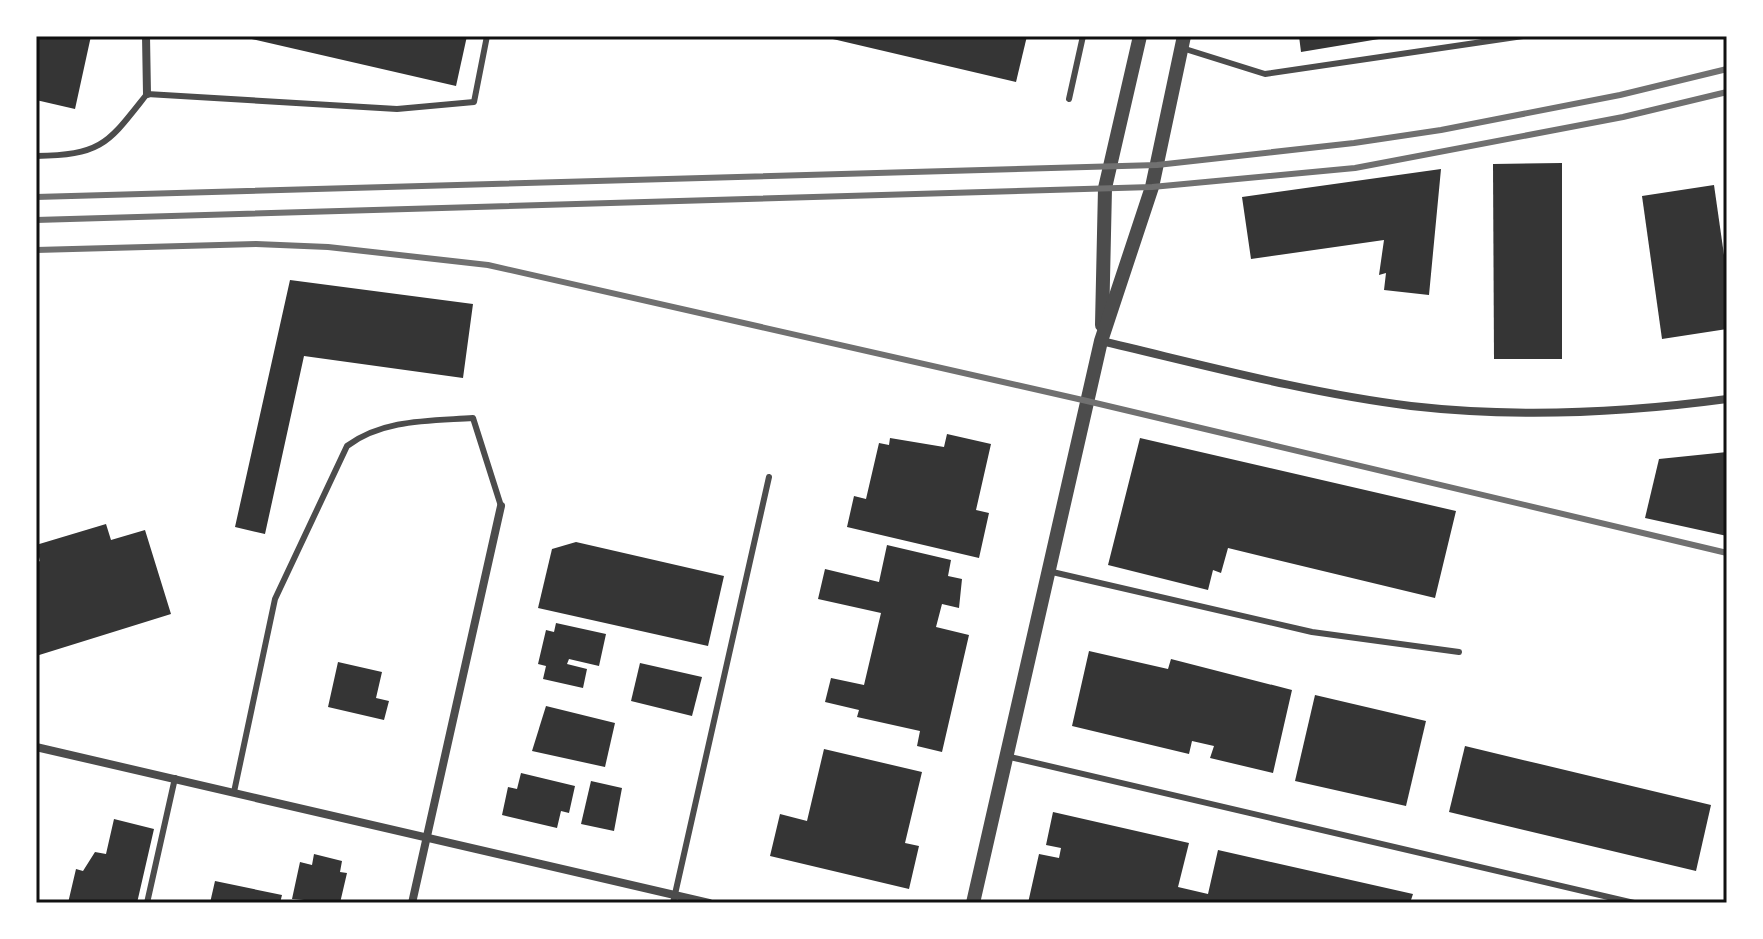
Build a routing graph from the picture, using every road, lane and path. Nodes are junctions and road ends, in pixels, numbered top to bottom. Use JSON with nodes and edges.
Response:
{"nodes":[{"id":1,"x":146,"y":36,"type":"edge"},
{"id":2,"x":487,"y":36,"type":"edge"},
{"id":3,"x":1083,"y":36,"type":"edge"},
{"id":4,"x":1140,"y":36,"type":"edge"},
{"id":5,"x":1523,"y":36,"type":"edge"},
{"id":6,"x":1183,"y":42,"type":"edge"},
{"id":7,"x":147,"y":94,"type":"junction"},
{"id":8,"x":1069,"y":99,"type":"dead end"},
{"id":9,"x":36,"y":156,"type":"edge"},
{"id":10,"x":1101,"y":341,"type":"junction"},
{"id":11,"x":1727,"y":399,"type":"edge"},
{"id":12,"x":769,"y":477,"type":"dead end"},
{"id":13,"x":501,"y":506,"type":"joint"},
{"id":14,"x":1048,"y":571,"type":"junction"},
{"id":15,"x":1459,"y":652,"type":"dead end"},
{"id":16,"x":36,"y":747,"type":"edge"},
{"id":17,"x":1006,"y":756,"type":"junction"},
{"id":18,"x":175,"y":778,"type":"junction"},
{"id":19,"x":234,"y":792,"type":"junction"},
{"id":20,"x":427,"y":836,"type":"junction"},
{"id":21,"x":674,"y":899,"type":"edge"},
{"id":22,"x":147,"y":903,"type":"edge"},
{"id":23,"x":412,"y":903,"type":"edge"},
{"id":24,"x":709,"y":903,"type":"edge"},
{"id":25,"x":973,"y":903,"type":"edge"},
{"id":26,"x":1634,"y":903,"type":"edge"}],
"edges":[{"from":1,"to":7,"type":"street"},
{"from":2,"to":7,"type":"lane"},
{"from":3,"to":8,"type":"lane"},
{"from":4,"to":10,"type":"street"},
{"from":5,"to":6,"type":"lane"},
{"from":6,"to":10,"type":"street"},
{"from":7,"to":9,"type":"lane"},
{"from":10,"to":11,"type":"street"},
{"from":10,"to":14,"type":"street"},
{"from":12,"to":21,"type":"lane"},
{"from":13,"to":19,"type":"lane"},
{"from":13,"to":20,"type":"street"},
{"from":14,"to":15,"type":"lane"},
{"from":14,"to":17,"type":"street"},
{"from":16,"to":18,"type":"street"},
{"from":17,"to":25,"type":"street"},
{"from":17,"to":26,"type":"lane"},
{"from":18,"to":19,"type":"street"},
{"from":18,"to":22,"type":"lane"},
{"from":19,"to":20,"type":"street"},
{"from":20,"to":21,"type":"street"},
{"from":20,"to":23,"type":"street"},
{"from":21,"to":24,"type":"street"}]}
